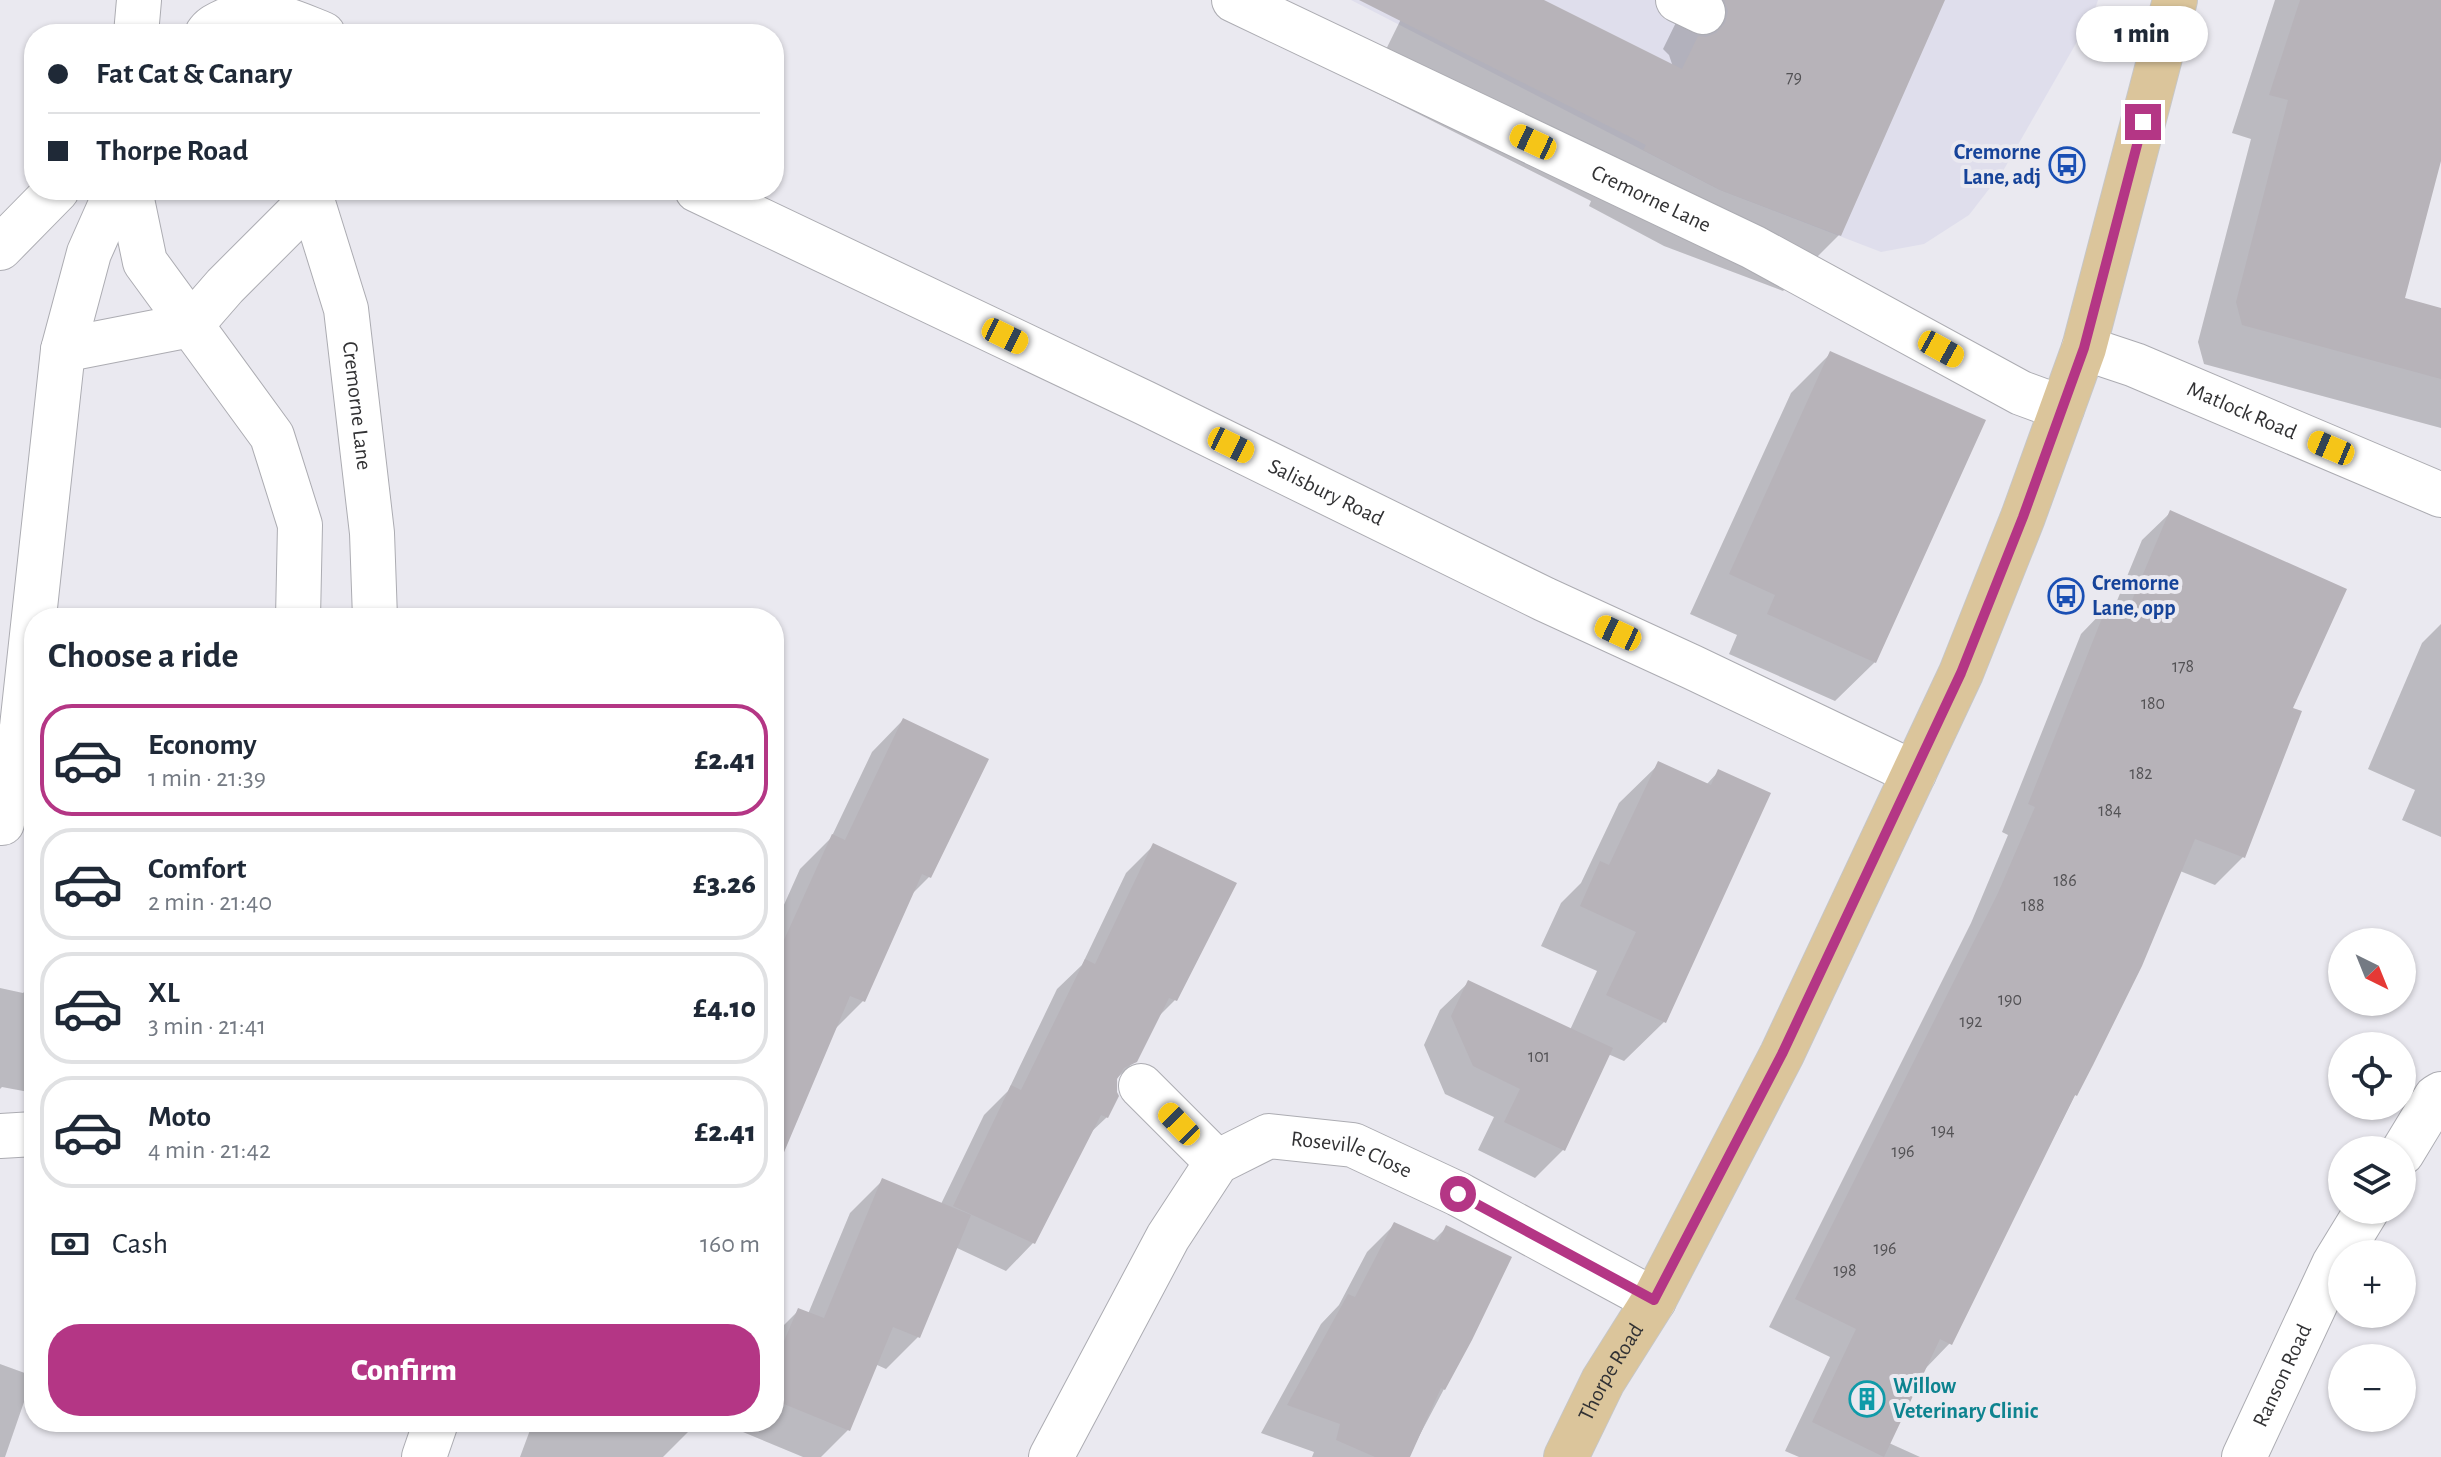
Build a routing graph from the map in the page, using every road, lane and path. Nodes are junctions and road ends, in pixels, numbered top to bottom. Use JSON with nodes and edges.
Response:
{"nodes":[{"id":1,"x":139,"y":0,"type":"edge"},
{"id":2,"x":2175,"y":0,"type":"edge"},
{"id":3,"x":1252,"y":4,"type":"edge"},
{"id":4,"x":282,"y":17,"type":"edge"},
{"id":5,"x":137,"y":24,"type":"edge"},
{"id":6,"x":219,"y":24,"type":"edge"},
{"id":7,"x":47,"y":200,"type":"edge"},
{"id":8,"x":113,"y":200,"type":"edge"},
{"id":9,"x":132,"y":200,"type":"edge"},
{"id":10,"x":305,"y":200,"type":"edge"},
{"id":11,"x":312,"y":200,"type":"edge"},
{"id":12,"x":718,"y":200,"type":"edge"},
{"id":13,"x":0,"y":248,"type":"edge"},
{"id":14,"x":191,"y":325,"type":"junction"},
{"id":15,"x":2084,"y":348,"type":"junction"},
{"id":16,"x":63,"y":350,"type":"junction"},
{"id":17,"x":2062,"y":408,"type":"junction"},
{"id":18,"x":2441,"y":495,"type":"edge"},
{"id":19,"x":35,"y":608,"type":"edge"},
{"id":20,"x":298,"y":608,"type":"edge"},
{"id":21,"x":375,"y":608,"type":"edge"},
{"id":22,"x":24,"y":709,"type":"edge"},
{"id":23,"x":1914,"y":773,"type":"junction"},
{"id":24,"x":12,"y":826,"type":"edge"},
{"id":25,"x":1141,"y":1086,"type":"dead end"},
{"id":26,"x":2441,"y":1094,"type":"edge"},
{"id":27,"x":24,"y":1135,"type":"edge"},
{"id":28,"x":0,"y":1136,"type":"edge"},
{"id":29,"x":2412,"y":1136,"type":"edge"},
{"id":30,"x":1217,"y":1162,"type":"junction"},
{"id":31,"x":2358,"y":1224,"type":"edge"},
{"id":32,"x":1654,"y":1300,"type":"junction"},
{"id":33,"x":433,"y":1432,"type":"edge"},
{"id":34,"x":424,"y":1457,"type":"edge"},
{"id":35,"x":1051,"y":1457,"type":"edge"},
{"id":36,"x":1566,"y":1457,"type":"edge"},
{"id":37,"x":2244,"y":1457,"type":"edge"}],
"edges":[{"from":1,"to":5,"type":"street"},
{"from":2,"to":15,"type":"main road","name":"Thorpe Road"},
{"from":3,"to":17,"type":"street","name":"Cremorne Lane"},
{"from":4,"to":6,"type":"street"},
{"from":7,"to":13,"type":"street"},
{"from":8,"to":16,"type":"street"},
{"from":9,"to":14,"type":"street"},
{"from":10,"to":14,"type":"street","name":"Cremorne Lane"},
{"from":11,"to":21,"type":"street","name":"Cremorne Lane"},
{"from":12,"to":23,"type":"street","name":"Salisbury Road"},
{"from":14,"to":16,"type":"street"},
{"from":14,"to":20,"type":"street"},
{"from":15,"to":17,"type":"main road","name":"Thorpe Road"},
{"from":15,"to":18,"type":"street","name":"Matlock Road"},
{"from":16,"to":19,"type":"street"},
{"from":17,"to":23,"type":"main road","name":"Thorpe Road"},
{"from":22,"to":24,"type":"street"},
{"from":23,"to":32,"type":"main road","name":"Thorpe Road"},
{"from":25,"to":30,"type":"street"},
{"from":26,"to":29,"type":"street"},
{"from":27,"to":28,"type":"street"},
{"from":30,"to":32,"type":"street","name":"Roseville Close"},
{"from":30,"to":35,"type":"street"},
{"from":31,"to":37,"type":"street","name":"Ranson Road"},
{"from":32,"to":36,"type":"main road","name":"Thorpe Road"},
{"from":33,"to":34,"type":"street"}]}
